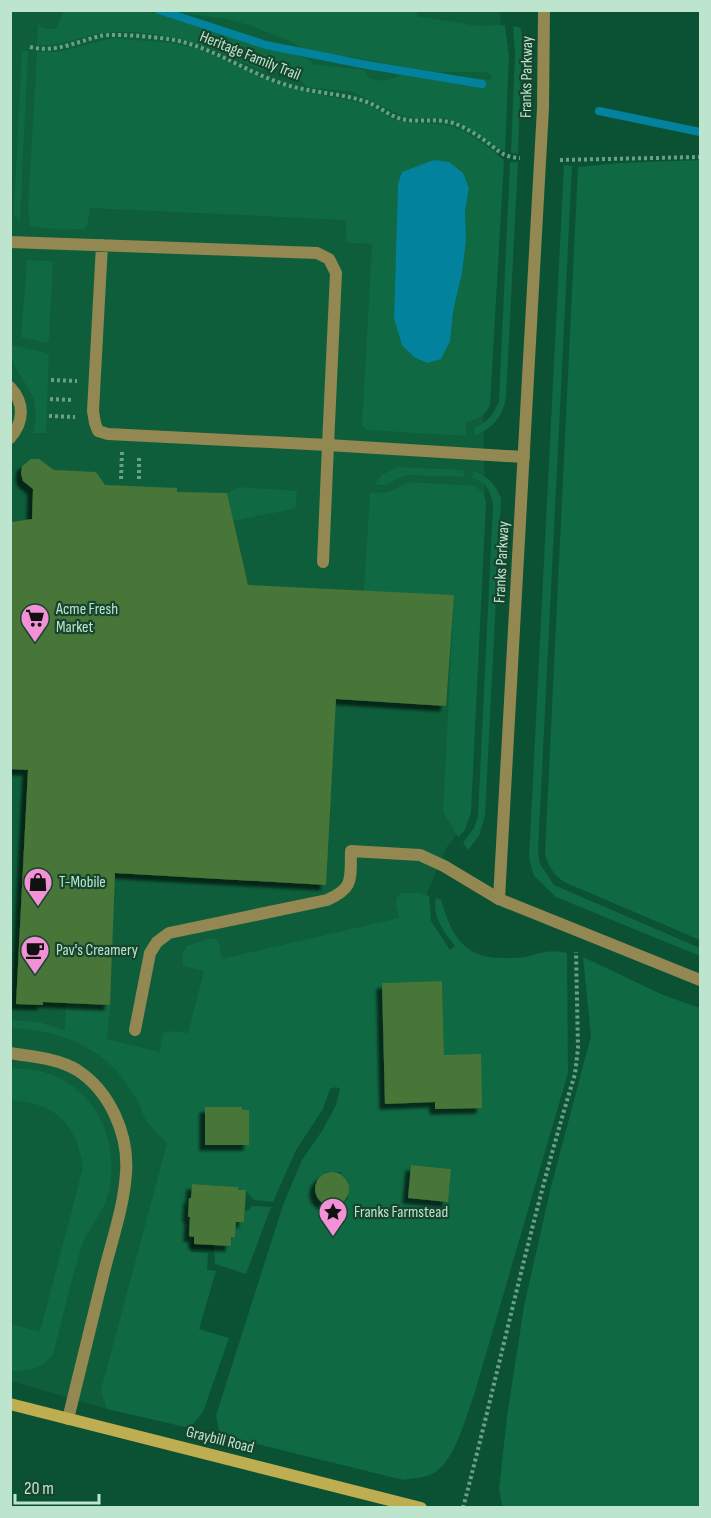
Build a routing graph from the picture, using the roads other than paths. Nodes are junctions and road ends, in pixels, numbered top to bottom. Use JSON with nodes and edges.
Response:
{"nodes":[{"id":1,"x":544,"y":10,"type":"edge"},
{"id":2,"x":10,"y":242,"type":"edge"},
{"id":3,"x":102,"y":245,"type":"junction"},
{"id":4,"x":10,"y":387,"type":"edge"},
{"id":5,"x":10,"y":438,"type":"edge"},
{"id":6,"x":328,"y":445,"type":"junction"},
{"id":7,"x":524,"y":457,"type":"junction"},
{"id":8,"x":323,"y":562,"type":"dead end"},
{"id":9,"x":499,"y":899,"type":"junction"},
{"id":10,"x":700,"y":980,"type":"edge"},
{"id":11,"x":135,"y":1030,"type":"dead end"},
{"id":12,"x":10,"y":1053,"type":"edge"},
{"id":13,"x":10,"y":1404,"type":"edge"},
{"id":14,"x":68,"y":1419,"type":"junction"},
{"id":15,"x":421,"y":1508,"type":"edge"}],
"edges":[{"from":1,"to":7,"type":"lane","name":"Franks Parkway"},
{"from":2,"to":3,"type":"lane"},
{"from":3,"to":6,"type":"lane"},
{"from":3,"to":6,"type":"lane"},
{"from":4,"to":5,"type":"lane"},
{"from":6,"to":7,"type":"lane"},
{"from":6,"to":8,"type":"lane"},
{"from":7,"to":9,"type":"lane","name":"Franks Parkway"},
{"from":9,"to":10,"type":"lane"},
{"from":9,"to":11,"type":"lane"},
{"from":12,"to":14,"type":"lane"},
{"from":13,"to":14,"type":"street","name":"Graybill Road"},
{"from":14,"to":15,"type":"street","name":"Graybill Road"}]}
